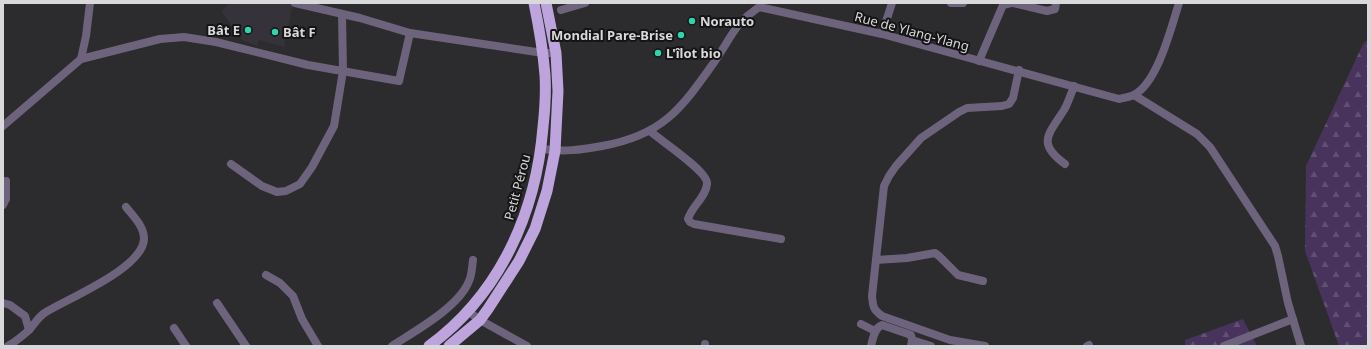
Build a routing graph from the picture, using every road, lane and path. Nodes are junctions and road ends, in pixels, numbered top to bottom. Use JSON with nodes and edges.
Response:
{"nodes":[{"id":1,"x":90,"y":3,"type":"edge"},
{"id":2,"x":534,"y":3,"type":"edge"},
{"id":3,"x":546,"y":3,"type":"edge"},
{"id":4,"x":585,"y":3,"type":"edge"},
{"id":5,"x":892,"y":3,"type":"edge"},
{"id":6,"x":952,"y":3,"type":"edge"},
{"id":7,"x":963,"y":3,"type":"edge"},
{"id":8,"x":1012,"y":3,"type":"edge"},
{"id":9,"x":1056,"y":3,"type":"edge"},
{"id":10,"x":1179,"y":3,"type":"edge"},
{"id":11,"x":295,"y":4,"type":"edge"},
{"id":12,"x":760,"y":5,"type":"edge"},
{"id":13,"x":561,"y":10,"type":"dead end"},
{"id":14,"x":342,"y":14,"type":"junction"},
{"id":15,"x":410,"y":33,"type":"junction"},
{"id":16,"x":882,"y":34,"type":"junction"},
{"id":17,"x":543,"y":53,"type":"junction"},
{"id":18,"x":556,"y":53,"type":"junction"},
{"id":19,"x":81,"y":59,"type":"junction"},
{"id":20,"x":979,"y":61,"type":"junction"},
{"id":21,"x":1019,"y":70,"type":"junction"},
{"id":22,"x":343,"y":71,"type":"junction"},
{"id":23,"x":1074,"y":86,"type":"junction"},
{"id":24,"x":1134,"y":95,"type":"junction"},
{"id":25,"x":3,"y":126,"type":"edge"},
{"id":26,"x":650,"y":131,"type":"junction"},
{"id":27,"x":542,"y":149,"type":"junction"},
{"id":28,"x":555,"y":151,"type":"junction"},
{"id":29,"x":230,"y":164,"type":"dead end"},
{"id":30,"x":1065,"y":164,"type":"dead end"},
{"id":31,"x":6,"y":181,"type":"dead end"},
{"id":32,"x":3,"y":205,"type":"edge"},
{"id":33,"x":126,"y":207,"type":"dead end"},
{"id":34,"x":781,"y":239,"type":"dead end"},
{"id":35,"x":473,"y":260,"type":"dead end"},
{"id":36,"x":876,"y":260,"type":"junction"},
{"id":37,"x":266,"y":276,"type":"dead end"},
{"id":38,"x":983,"y":280,"type":"dead end"},
{"id":39,"x":3,"y":303,"type":"edge"},
{"id":40,"x":217,"y":303,"type":"dead end"},
{"id":41,"x":469,"y":312,"type":"junction"},
{"id":42,"x":1293,"y":319,"type":"junction"},
{"id":43,"x":480,"y":320,"type":"junction"},
{"id":44,"x":861,"y":324,"type":"dead end"},
{"id":45,"x":174,"y":328,"type":"dead end"},
{"id":46,"x":29,"y":330,"type":"junction"},
{"id":47,"x":875,"y":331,"type":"junction"},
{"id":48,"x":912,"y":343,"type":"edge"},
{"id":49,"x":8,"y":346,"type":"edge"},
{"id":50,"x":186,"y":346,"type":"edge"},
{"id":51,"x":246,"y":346,"type":"edge"},
{"id":52,"x":318,"y":346,"type":"edge"},
{"id":53,"x":392,"y":346,"type":"edge"},
{"id":54,"x":429,"y":346,"type":"edge"},
{"id":55,"x":449,"y":346,"type":"edge"},
{"id":56,"x":527,"y":346,"type":"edge"},
{"id":57,"x":871,"y":346,"type":"edge"},
{"id":58,"x":931,"y":346,"type":"edge"},
{"id":59,"x":985,"y":346,"type":"edge"},
{"id":60,"x":1224,"y":346,"type":"edge"},
{"id":61,"x":1302,"y":346,"type":"edge"}],
"edges":[{"from":1,"to":19,"type":"street"},
{"from":2,"to":17,"type":"highway","name":"Petit Pérou"},
{"from":3,"to":18,"type":"highway"},
{"from":4,"to":13,"type":"street"},
{"from":5,"to":16,"type":"street"},
{"from":6,"to":7,"type":"street"},
{"from":8,"to":9,"type":"street"},
{"from":8,"to":20,"type":"street"},
{"from":10,"to":24,"type":"street"},
{"from":11,"to":14,"type":"street"},
{"from":12,"to":16,"type":"street","name":"Rue de Ylang-Ylang"},
{"from":12,"to":26,"type":"street","name":"Rue de Ylang-Ylang"},
{"from":14,"to":15,"type":"street"},
{"from":14,"to":22,"type":"street"},
{"from":15,"to":17,"type":"street"},
{"from":15,"to":22,"type":"street"},
{"from":16,"to":20,"type":"street","name":"Rue de Ylang-Ylang"},
{"from":17,"to":18,"type":"street"},
{"from":17,"to":27,"type":"highway","name":"Petit Pérou"},
{"from":18,"to":28,"type":"highway"},
{"from":19,"to":22,"type":"street"},
{"from":19,"to":25,"type":"street"},
{"from":20,"to":21,"type":"street","name":"Rue de Ylang-Ylang"},
{"from":21,"to":23,"type":"street","name":"Rue de Ylang-Ylang"},
{"from":21,"to":36,"type":"street"},
{"from":22,"to":29,"type":"street"},
{"from":23,"to":24,"type":"street","name":"Rue de Ylang-Ylang"},
{"from":23,"to":30,"type":"street"},
{"from":24,"to":42,"type":"street"},
{"from":26,"to":28,"type":"street","name":"Rue de Ylang-Ylang"},
{"from":26,"to":34,"type":"street"},
{"from":27,"to":28,"type":"street","name":"Rue de Ylang-Ylang"},
{"from":27,"to":41,"type":"highway","name":"Petit Pérou"},
{"from":28,"to":43,"type":"highway"},
{"from":31,"to":32,"type":"street"},
{"from":33,"to":46,"type":"street"},
{"from":35,"to":53,"type":"street"},
{"from":36,"to":38,"type":"street"},
{"from":36,"to":59,"type":"street"},
{"from":37,"to":52,"type":"street"},
{"from":39,"to":46,"type":"street"},
{"from":40,"to":51,"type":"street"},
{"from":41,"to":43,"type":"street"},
{"from":41,"to":54,"type":"highway","name":"Petit Pérou"},
{"from":42,"to":60,"type":"street"},
{"from":42,"to":61,"type":"street"},
{"from":43,"to":55,"type":"highway"},
{"from":43,"to":56,"type":"street"},
{"from":44,"to":47,"type":"street"},
{"from":45,"to":50,"type":"street"},
{"from":46,"to":49,"type":"street"},
{"from":47,"to":48,"type":"street"},
{"from":47,"to":57,"type":"street"},
{"from":48,"to":58,"type":"street"}]}
